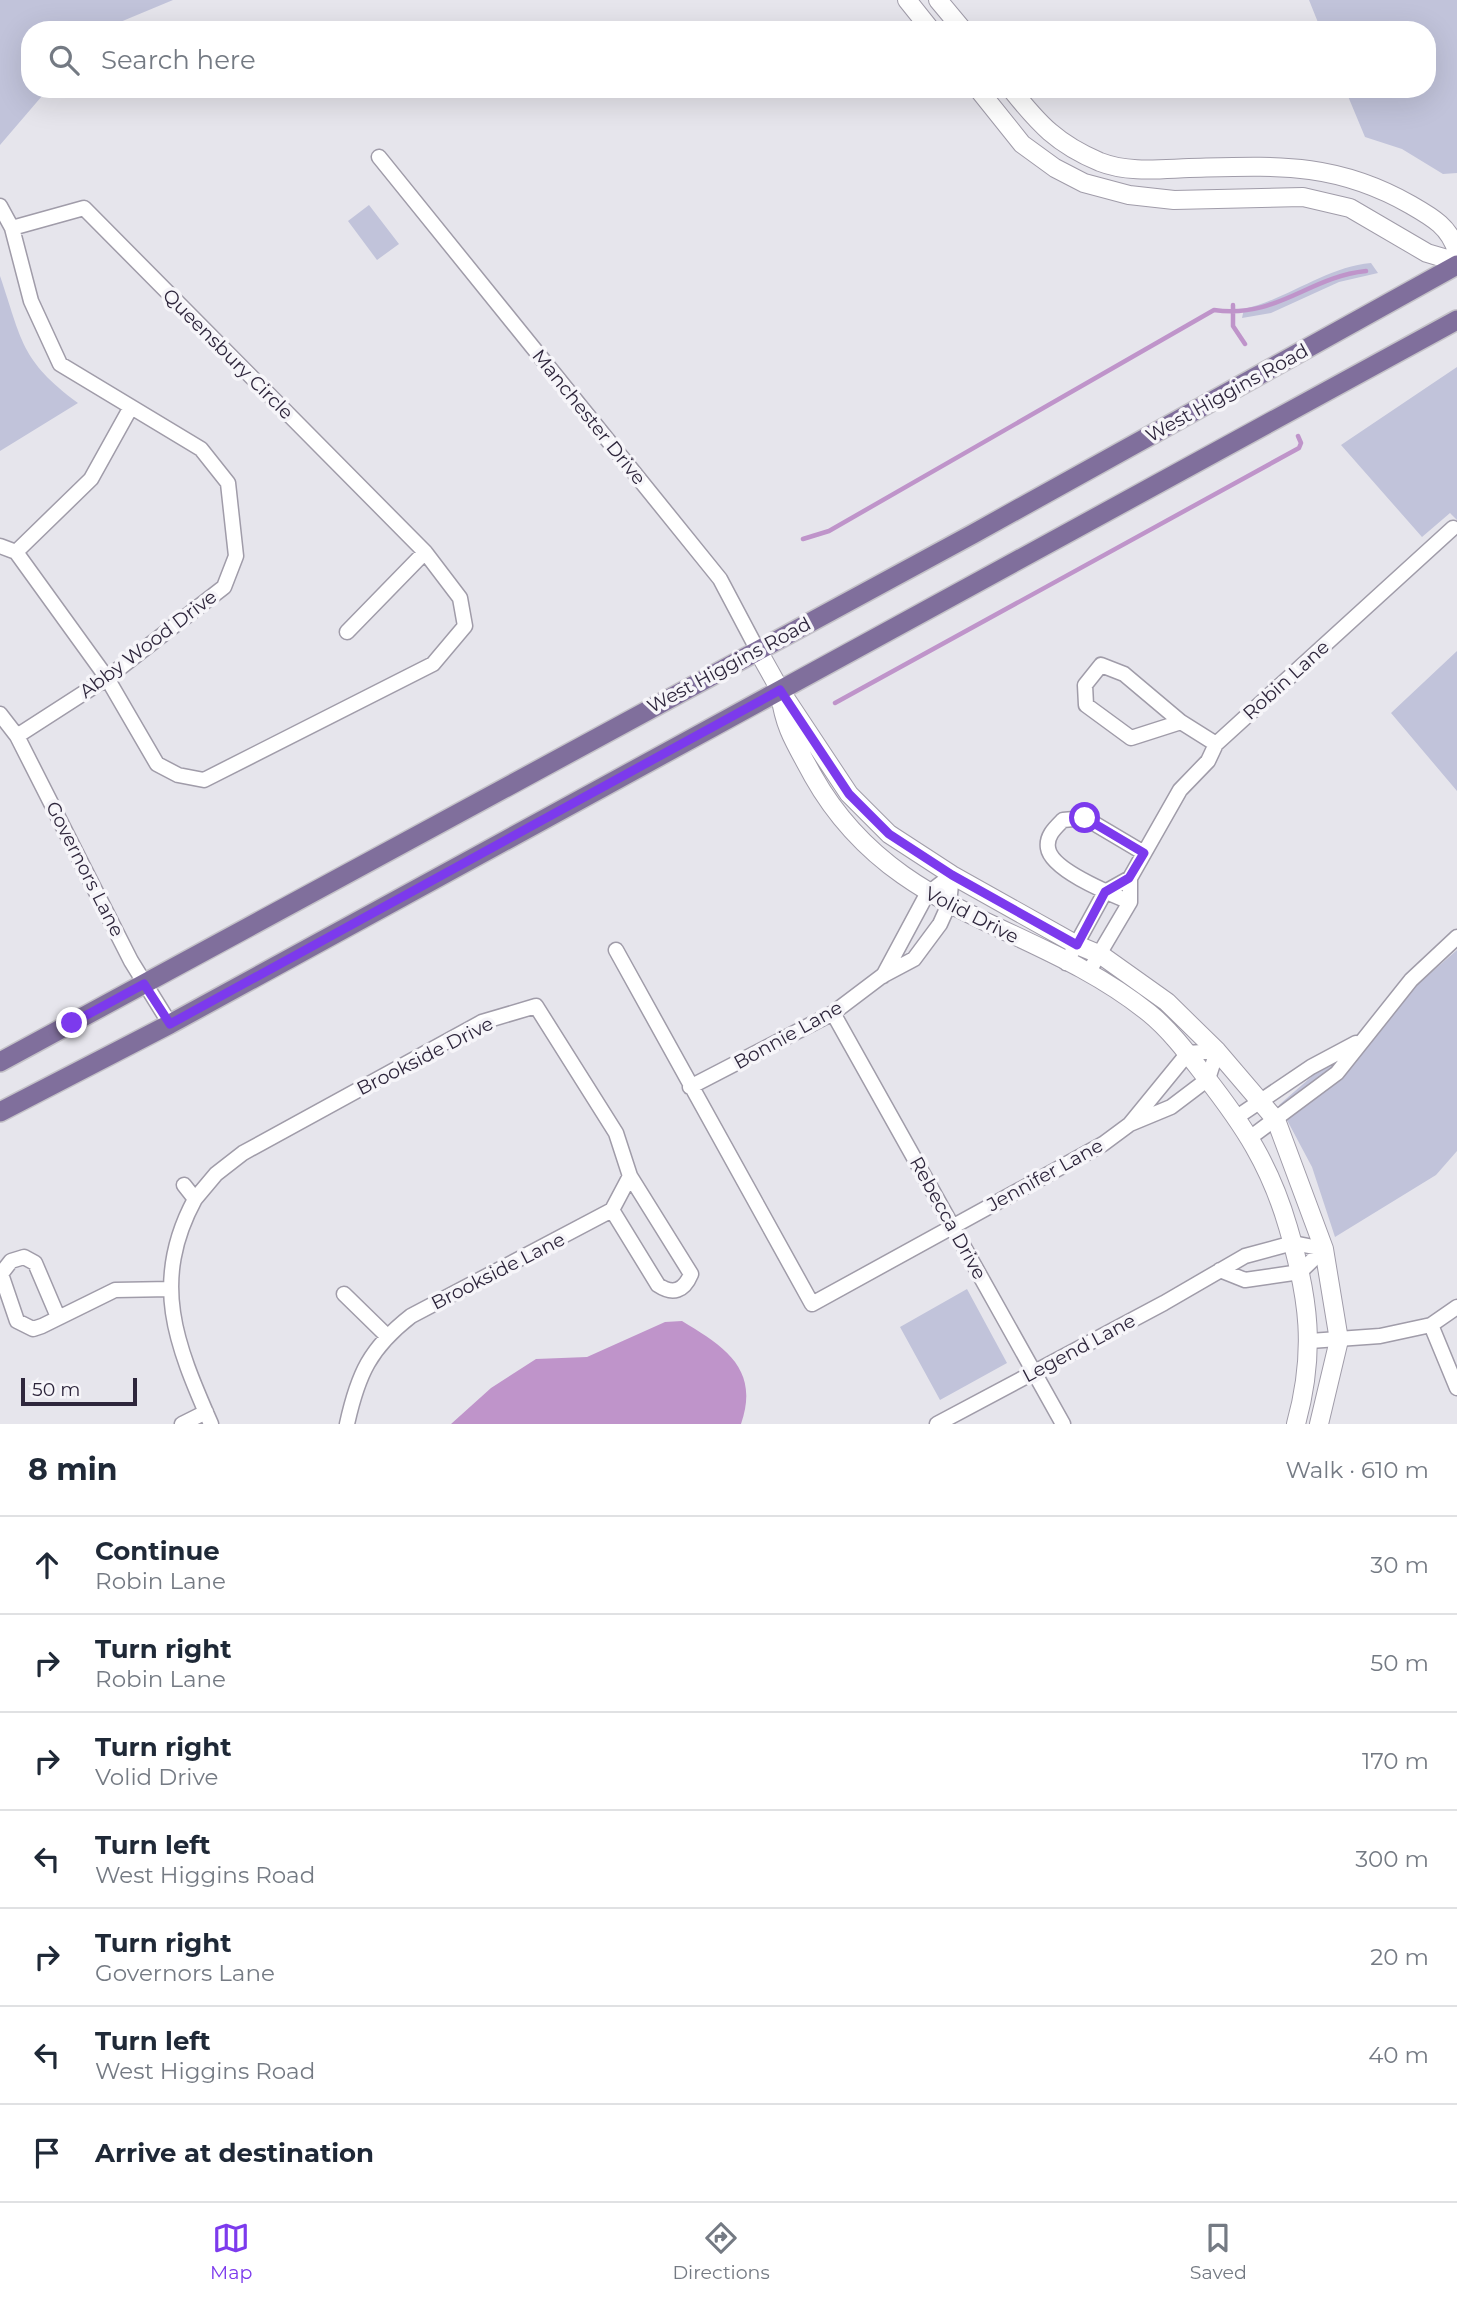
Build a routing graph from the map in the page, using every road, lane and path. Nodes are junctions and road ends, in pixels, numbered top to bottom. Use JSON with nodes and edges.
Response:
{"nodes":[{"id":1,"x":907,"y":0,"type":"edge"},
{"id":2,"x":938,"y":0,"type":"edge"},
{"id":3,"x":924,"y":21,"type":"edge"},
{"id":4,"x":956,"y":21,"type":"edge"},
{"id":5,"x":985,"y":98,"type":"edge"},
{"id":6,"x":1018,"y":98,"type":"edge"},
{"id":7,"x":379,"y":158,"type":"dead end"},
{"id":8,"x":0,"y":206,"type":"edge"},
{"id":9,"x":12,"y":228,"type":"junction"},
{"id":10,"x":1457,"y":252,"type":"edge"},
{"id":11,"x":1457,"y":263,"type":"edge"},
{"id":12,"x":1457,"y":320,"type":"edge"},
{"id":13,"x":131,"y":407,"type":"junction"},
{"id":14,"x":1453,"y":528,"type":"dead end"},
{"id":15,"x":0,"y":546,"type":"edge"},
{"id":16,"x":16,"y":552,"type":"junction"},
{"id":17,"x":425,"y":552,"type":"junction"},
{"id":18,"x":347,"y":632,"type":"dead end"},
{"id":19,"x":757,"y":649,"type":"junction"},
{"id":20,"x":107,"y":677,"type":"junction"},
{"id":21,"x":780,"y":690,"type":"junction"},
{"id":22,"x":0,"y":714,"type":"edge"},
{"id":23,"x":1181,"y":722,"type":"junction"},
{"id":24,"x":17,"y":736,"type":"junction"},
{"id":25,"x":1216,"y":744,"type":"junction"},
{"id":26,"x":1144,"y":853,"type":"junction"},
{"id":27,"x":952,"y":875,"type":"junction"},
{"id":28,"x":1129,"y":878,"type":"junction"},
{"id":29,"x":1105,"y":892,"type":"junction"},
{"id":30,"x":927,"y":894,"type":"junction"},
{"id":31,"x":1130,"y":902,"type":"junction"},
{"id":32,"x":949,"y":904,"type":"junction"},
{"id":33,"x":1457,"y":937,"type":"edge"},
{"id":34,"x":1077,"y":945,"type":"junction"},
{"id":35,"x":616,"y":950,"type":"dead end"},
{"id":36,"x":1101,"y":955,"type":"junction"},
{"id":37,"x":1066,"y":963,"type":"junction"},
{"id":38,"x":1088,"y":974,"type":"junction"},
{"id":39,"x":883,"y":976,"type":"junction"},
{"id":40,"x":144,"y":984,"type":"junction"},
{"id":41,"x":834,"y":1013,"type":"junction"},
{"id":42,"x":170,"y":1024,"type":"junction"},
{"id":43,"x":1361,"y":1041,"type":"junction"},
{"id":44,"x":1217,"y":1051,"type":"junction"},
{"id":45,"x":1188,"y":1053,"type":"junction"},
{"id":46,"x":0,"y":1062,"type":"edge"},
{"id":47,"x":1208,"y":1079,"type":"junction"},
{"id":48,"x":690,"y":1087,"type":"junction"},
{"id":49,"x":1261,"y":1101,"type":"junction"},
{"id":50,"x":0,"y":1112,"type":"edge"},
{"id":51,"x":1237,"y":1117,"type":"junction"},
{"id":52,"x":1276,"y":1120,"type":"junction"},
{"id":53,"x":1130,"y":1124,"type":"junction"},
{"id":54,"x":1251,"y":1137,"type":"junction"},
{"id":55,"x":630,"y":1176,"type":"junction"},
{"id":56,"x":184,"y":1185,"type":"dead end"},
{"id":57,"x":195,"y":1199,"type":"junction"},
{"id":58,"x":612,"y":1210,"type":"junction"},
{"id":59,"x":951,"y":1226,"type":"junction"},
{"id":60,"x":1293,"y":1243,"type":"junction"},
{"id":61,"x":1324,"y":1248,"type":"junction"},
{"id":62,"x":1220,"y":1270,"type":"junction"},
{"id":63,"x":1300,"y":1272,"type":"junction"},
{"id":64,"x":171,"y":1289,"type":"junction"},
{"id":65,"x":344,"y":1294,"type":"dead end"},
{"id":66,"x":1457,"y":1307,"type":"edge"},
{"id":67,"x":58,"y":1317,"type":"junction"},
{"id":68,"x":1432,"y":1325,"type":"junction"},
{"id":69,"x":386,"y":1335,"type":"junction"},
{"id":70,"x":1339,"y":1340,"type":"junction"},
{"id":71,"x":1310,"y":1341,"type":"junction"},
{"id":72,"x":1035,"y":1371,"type":"junction"},
{"id":73,"x":1457,"y":1388,"type":"edge"},
{"id":74,"x":209,"y":1418,"type":"edge"},
{"id":75,"x":182,"y":1424,"type":"edge"},
{"id":76,"x":347,"y":1424,"type":"edge"},
{"id":77,"x":937,"y":1424,"type":"edge"},
{"id":78,"x":1063,"y":1424,"type":"edge"},
{"id":79,"x":1296,"y":1424,"type":"edge"},
{"id":80,"x":1319,"y":1424,"type":"edge"}],
"edges":[{"from":1,"to":3,"type":"street"},
{"from":2,"to":4,"type":"street"},
{"from":5,"to":11,"type":"street"},
{"from":6,"to":10,"type":"street"},
{"from":7,"to":19,"type":"street","name":"Manchester Drive"},
{"from":8,"to":9,"type":"street","name":"Abby Wood Drive"},
{"from":9,"to":13,"type":"street","name":"Abby Wood Drive"},
{"from":9,"to":17,"type":"street","name":"Queensbury Circle"},
{"from":11,"to":19,"type":"main road","name":"West Higgins Road"},
{"from":12,"to":21,"type":"main road"},
{"from":13,"to":16,"type":"street"},
{"from":13,"to":20,"type":"street","name":"Abby Wood Drive"},
{"from":14,"to":25,"type":"street","name":"Robin Lane"},
{"from":15,"to":16,"type":"street"},
{"from":16,"to":20,"type":"street","name":"Queensbury Circle"},
{"from":17,"to":18,"type":"street"},
{"from":17,"to":20,"type":"street","name":"Queensbury Circle"},
{"from":19,"to":21,"type":"street","name":"Manchester Drive"},
{"from":19,"to":40,"type":"main road","name":"West Higgins Road"},
{"from":20,"to":24,"type":"street","name":"Abby Wood Drive"},
{"from":21,"to":27,"type":"street","name":"Volid Drive"},
{"from":21,"to":30,"type":"street","name":"Volid Drive"},
{"from":21,"to":42,"type":"main road"},
{"from":22,"to":24,"type":"street","name":"Governors Lane"},
{"from":23,"to":23,"type":"street"},
{"from":23,"to":25,"type":"street"},
{"from":24,"to":40,"type":"street","name":"Governors Lane"},
{"from":25,"to":26,"type":"street","name":"Robin Lane"},
{"from":26,"to":28,"type":"street","name":"Robin Lane"},
{"from":26,"to":29,"type":"street"},
{"from":27,"to":30,"type":"street","name":"Bonnie Lane"},
{"from":27,"to":32,"type":"street","name":"Bonnie Lane"},
{"from":27,"to":34,"type":"street","name":"Volid Drive"},
{"from":28,"to":29,"type":"street","name":"Robin Lane"},
{"from":28,"to":31,"type":"street"},
{"from":29,"to":31,"type":"street"},
{"from":29,"to":34,"type":"street"},
{"from":30,"to":32,"type":"street","name":"Volid Drive"},
{"from":30,"to":39,"type":"street","name":"Bonnie Lane"},
{"from":31,"to":36,"type":"street"},
{"from":32,"to":37,"type":"street","name":"Volid Drive"},
{"from":32,"to":39,"type":"street","name":"Bonnie Lane"},
{"from":33,"to":43,"type":"street"},
{"from":34,"to":36,"type":"street","name":"Volid Drive"},
{"from":34,"to":37,"type":"street"},
{"from":35,"to":48,"type":"street"},
{"from":36,"to":38,"type":"street"},
{"from":36,"to":44,"type":"street","name":"Volid Drive"},
{"from":37,"to":38,"type":"street","name":"Volid Drive"},
{"from":38,"to":45,"type":"street","name":"Volid Drive"},
{"from":39,"to":41,"type":"street","name":"Bonnie Lane"},
{"from":40,"to":42,"type":"street","name":"Governors Lane"},
{"from":40,"to":46,"type":"main road","name":"West Higgins Road"},
{"from":41,"to":48,"type":"street","name":"Bonnie Lane"},
{"from":41,"to":59,"type":"street","name":"Rebecca Drive"},
{"from":42,"to":50,"type":"main road"},
{"from":43,"to":49,"type":"street"},
{"from":43,"to":52,"type":"street"},
{"from":44,"to":45,"type":"street"},
{"from":44,"to":47,"type":"street"},
{"from":44,"to":49,"type":"street","name":"Volid Drive"},
{"from":45,"to":47,"type":"street","name":"Volid Drive"},
{"from":45,"to":53,"type":"street","name":"Jennifer Lane"},
{"from":47,"to":51,"type":"street","name":"Volid Drive"},
{"from":47,"to":53,"type":"street","name":"Jennifer Lane"},
{"from":48,"to":59,"type":"street","name":"Jennifer Lane"},
{"from":49,"to":51,"type":"street"},
{"from":49,"to":52,"type":"street","name":"Volid Drive"},
{"from":51,"to":54,"type":"street","name":"Volid Drive"},
{"from":52,"to":54,"type":"street"},
{"from":52,"to":61,"type":"street","name":"Volid Drive"},
{"from":53,"to":59,"type":"street","name":"Jennifer Lane"},
{"from":54,"to":60,"type":"street","name":"Volid Drive"},
{"from":55,"to":57,"type":"street","name":"Brookside Drive"},
{"from":55,"to":58,"type":"street"},
{"from":55,"to":58,"type":"street"},
{"from":56,"to":57,"type":"street"},
{"from":57,"to":64,"type":"street","name":"Brookside Drive"},
{"from":58,"to":69,"type":"street","name":"Brookside Lane"},
{"from":59,"to":72,"type":"street","name":"Rebecca Drive"},
{"from":60,"to":61,"type":"street","name":"Legend Lane"},
{"from":60,"to":62,"type":"street","name":"Legend Lane"},
{"from":60,"to":63,"type":"street","name":"Volid Drive"},
{"from":61,"to":63,"type":"street"},
{"from":61,"to":70,"type":"street","name":"Volid Drive"},
{"from":62,"to":63,"type":"street"},
{"from":62,"to":72,"type":"street","name":"Legend Lane"},
{"from":63,"to":71,"type":"street","name":"Volid Drive"},
{"from":64,"to":67,"type":"street"},
{"from":64,"to":74,"type":"street","name":"Brookside Drive"},
{"from":65,"to":69,"type":"street"},
{"from":66,"to":68,"type":"street"},
{"from":67,"to":67,"type":"street"},
{"from":68,"to":70,"type":"street"},
{"from":68,"to":73,"type":"street"},
{"from":69,"to":76,"type":"street","name":"Brookside Lane"},
{"from":70,"to":71,"type":"street"},
{"from":70,"to":80,"type":"street","name":"Volid Drive"},
{"from":71,"to":79,"type":"street","name":"Volid Drive"},
{"from":72,"to":77,"type":"street","name":"Legend Lane"},
{"from":72,"to":78,"type":"street","name":"Rebecca Drive"},
{"from":74,"to":75,"type":"street","name":"Brookside Drive"}]}
